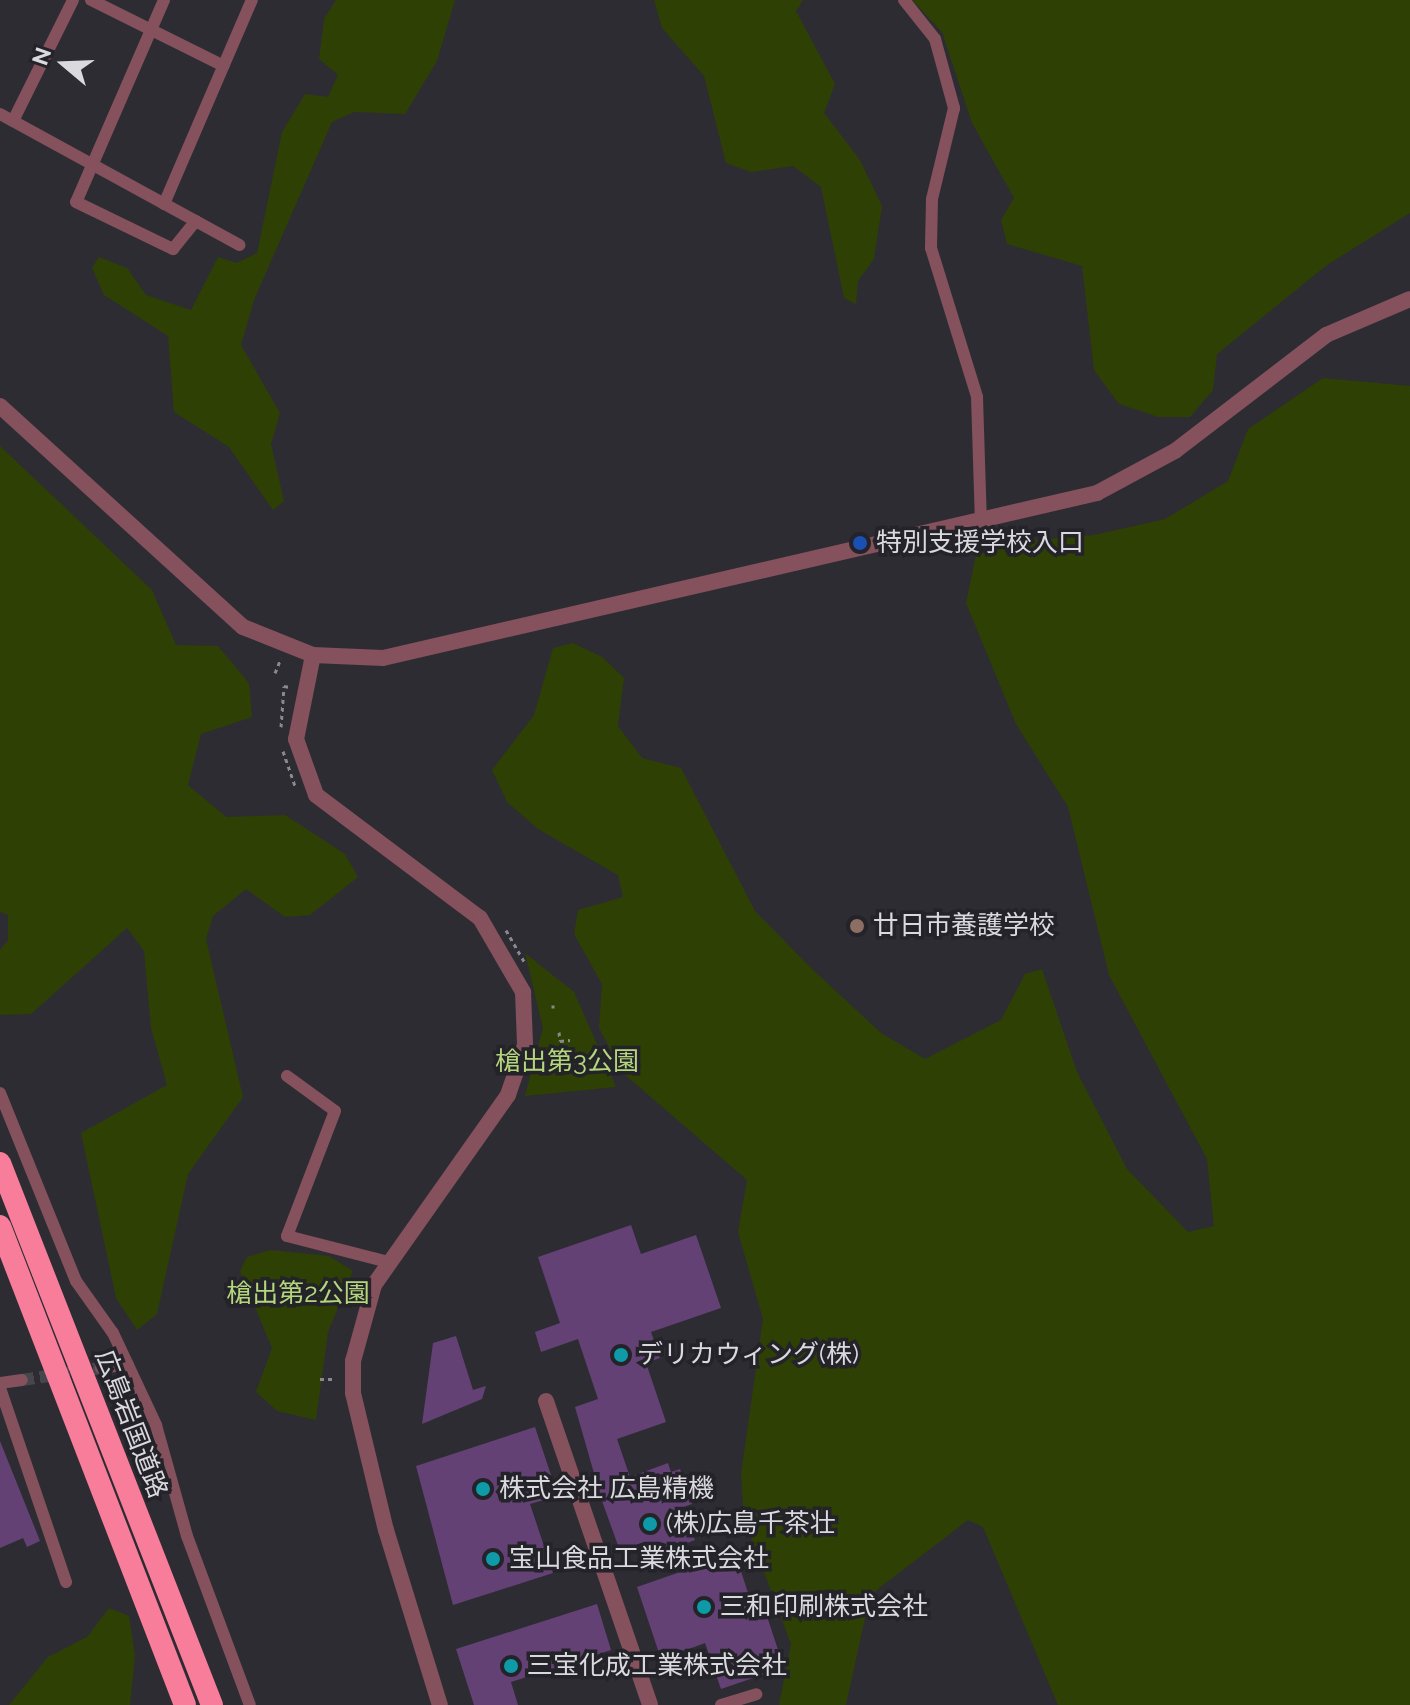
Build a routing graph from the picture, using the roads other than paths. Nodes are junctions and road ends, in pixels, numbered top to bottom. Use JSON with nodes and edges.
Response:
{"nodes":[{"id":1,"x":73,"y":0,"type":"edge"},
{"id":2,"x":91,"y":0,"type":"edge"},
{"id":3,"x":164,"y":0,"type":"edge"},
{"id":4,"x":252,"y":0,"type":"edge"},
{"id":5,"x":904,"y":0,"type":"edge"},
{"id":6,"x":151,"y":30,"type":"junction"},
{"id":7,"x":224,"y":66,"type":"junction"},
{"id":8,"x":0,"y":114,"type":"edge"},
{"id":9,"x":13,"y":121,"type":"junction"},
{"id":10,"x":89,"y":163,"type":"junction"},
{"id":11,"x":164,"y":204,"type":"junction"},
{"id":12,"x":196,"y":221,"type":"junction"},
{"id":13,"x":239,"y":245,"type":"dead end"},
{"id":14,"x":1410,"y":299,"type":"edge"},
{"id":15,"x":0,"y":406,"type":"edge"},
{"id":16,"x":981,"y":524,"type":"junction"},
{"id":17,"x":313,"y":655,"type":"junction"},
{"id":18,"x":287,"y":1076,"type":"dead end"},
{"id":19,"x":0,"y":1093,"type":"edge"},
{"id":20,"x":0,"y":1163,"type":"edge"},
{"id":21,"x":0,"y":1226,"type":"edge"},
{"id":22,"x":388,"y":1262,"type":"junction"},
{"id":23,"x":128,"y":1364,"type":"junction"},
{"id":24,"x":101,"y":1368,"type":"tunnel mouth"},
{"id":25,"x":22,"y":1380,"type":"tunnel mouth"},
{"id":26,"x":0,"y":1386,"type":"edge"},
{"id":27,"x":546,"y":1401,"type":"dead end"},
{"id":28,"x":66,"y":1582,"type":"dead end"},
{"id":29,"x":756,"y":1694,"type":"dead end"},
{"id":30,"x":185,"y":1705,"type":"edge"},
{"id":31,"x":212,"y":1705,"type":"edge"},
{"id":32,"x":250,"y":1705,"type":"edge"},
{"id":33,"x":440,"y":1705,"type":"edge"},
{"id":34,"x":650,"y":1705,"type":"edge"},
{"id":35,"x":721,"y":1705,"type":"edge"}],
"edges":[{"from":1,"to":9,"type":"street"},
{"from":2,"to":6,"type":"street"},
{"from":3,"to":6,"type":"street"},
{"from":4,"to":7,"type":"street"},
{"from":5,"to":16,"type":"street"},
{"from":6,"to":7,"type":"street"},
{"from":6,"to":10,"type":"street"},
{"from":7,"to":11,"type":"street"},
{"from":8,"to":9,"type":"street"},
{"from":9,"to":10,"type":"street"},
{"from":10,"to":11,"type":"street"},
{"from":10,"to":12,"type":"street"},
{"from":11,"to":12,"type":"street"},
{"from":12,"to":13,"type":"street"},
{"from":14,"to":16,"type":"street"},
{"from":15,"to":17,"type":"street"},
{"from":16,"to":17,"type":"street"},
{"from":17,"to":22,"type":"street"},
{"from":18,"to":22,"type":"street"},
{"from":19,"to":23,"type":"street"},
{"from":20,"to":31,"type":"highway","name":"広島岩国道路"},
{"from":21,"to":30,"type":"highway","name":"広島岩国道路"},
{"from":22,"to":33,"type":"street"},
{"from":23,"to":24,"type":"street"},
{"from":23,"to":32,"type":"street"},
{"from":25,"to":26,"type":"street"},
{"from":26,"to":28,"type":"street"},
{"from":27,"to":34,"type":"street"},
{"from":29,"to":35,"type":"street"}]}
